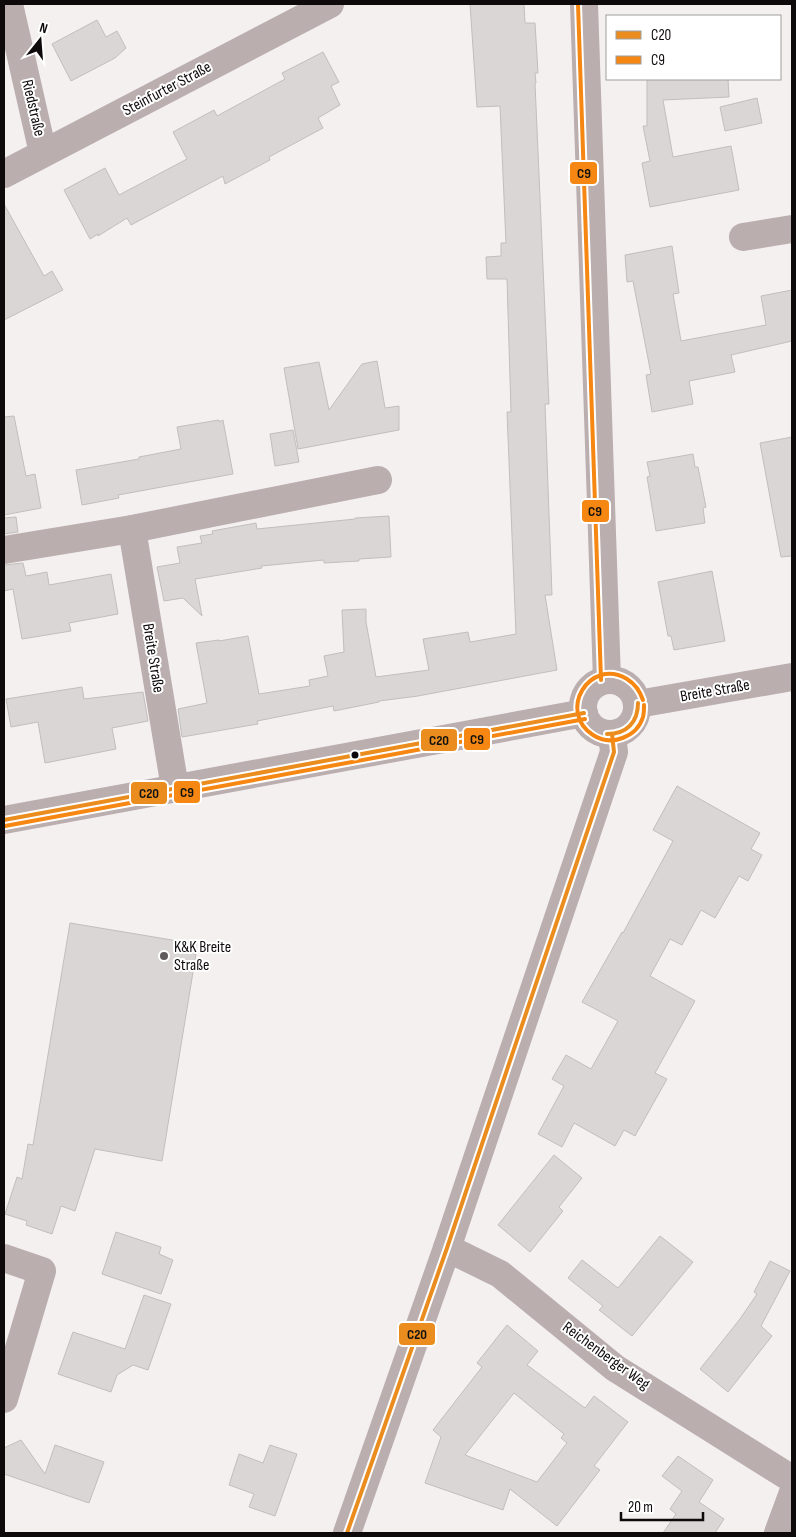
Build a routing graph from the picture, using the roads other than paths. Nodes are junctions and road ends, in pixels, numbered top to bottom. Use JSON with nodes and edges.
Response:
{"nodes":[{"id":1,"x":9,"y":4,"type":"edge"},
{"id":2,"x":330,"y":4,"type":"edge"},
{"id":3,"x":584,"y":4,"type":"edge"},
{"id":4,"x":43,"y":153,"type":"junction"},
{"id":5,"x":4,"y":174,"type":"edge"},
{"id":6,"x":792,"y":229,"type":"edge"},
{"id":7,"x":743,"y":237,"type":"dead end"},
{"id":8,"x":378,"y":480,"type":"dead end"},
{"id":9,"x":132,"y":529,"type":"junction"},
{"id":10,"x":4,"y":550,"type":"edge"},
{"id":11,"x":792,"y":678,"type":"edge"},
{"id":12,"x":607,"y":680,"type":"junction"},
{"id":13,"x":638,"y":704,"type":"junction"},
{"id":14,"x":584,"y":713,"type":"junction"},
{"id":15,"x":612,"y":734,"type":"junction"},
{"id":16,"x":175,"y":788,"type":"junction"},
{"id":17,"x":4,"y":820,"type":"edge"},
{"id":18,"x":446,"y":1248,"type":"junction"},
{"id":19,"x":4,"y":1258,"type":"edge"},
{"id":20,"x":4,"y":1399,"type":"edge"},
{"id":21,"x":792,"y":1479,"type":"edge"},
{"id":22,"x":792,"y":1495,"type":"edge"},
{"id":23,"x":347,"y":1533,"type":"edge"},
{"id":24,"x":778,"y":1533,"type":"edge"}],
"edges":[{"from":1,"to":4,"type":"street","name":"Riedstraße"},
{"from":2,"to":4,"type":"street","name":"Steinfurter Straße"},
{"from":3,"to":12,"type":"street"},
{"from":4,"to":5,"type":"street","name":"Steinfurter Straße"},
{"from":6,"to":7,"type":"street"},
{"from":8,"to":9,"type":"street"},
{"from":9,"to":10,"type":"street"},
{"from":9,"to":16,"type":"street","name":"Breite Straße"},
{"from":11,"to":13,"type":"street","name":"Breite Straße"},
{"from":12,"to":13,"type":"street"},
{"from":12,"to":14,"type":"street"},
{"from":13,"to":15,"type":"street"},
{"from":14,"to":15,"type":"street"},
{"from":14,"to":16,"type":"street"},
{"from":15,"to":18,"type":"street"},
{"from":16,"to":17,"type":"street"},
{"from":18,"to":21,"type":"street","name":"Reichenberger Weg"},
{"from":18,"to":23,"type":"street"},
{"from":19,"to":20,"type":"street"},
{"from":22,"to":24,"type":"street"}]}
